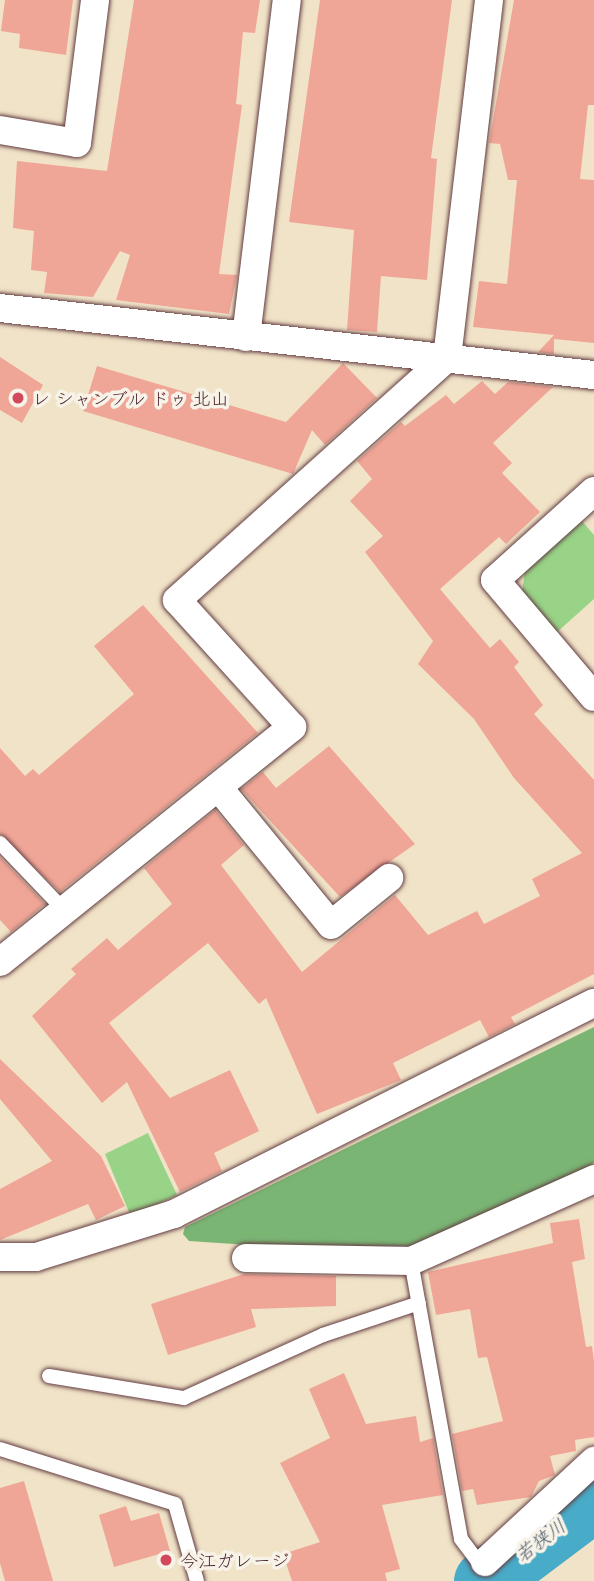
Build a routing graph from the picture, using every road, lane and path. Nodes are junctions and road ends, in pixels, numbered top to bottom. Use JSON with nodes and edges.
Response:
{"nodes":[{"id":1,"x":95,"y":0,"type":"edge"},
{"id":2,"x":287,"y":0,"type":"edge"},
{"id":3,"x":489,"y":0,"type":"edge"},
{"id":4,"x":0,"y":130,"type":"edge"},
{"id":5,"x":0,"y":308,"type":"edge"},
{"id":6,"x":246,"y":337,"type":"junction"},
{"id":7,"x":447,"y":358,"type":"junction"},
{"id":8,"x":594,"y":374,"type":"edge"},
{"id":9,"x":594,"y":491,"type":"edge"},
{"id":10,"x":594,"y":697,"type":"edge"},
{"id":11,"x":218,"y":787,"type":"junction"},
{"id":12,"x":0,"y":843,"type":"edge"},
{"id":13,"x":388,"y":878,"type":"dead end"},
{"id":14,"x":65,"y":911,"type":"junction"},
{"id":15,"x":0,"y":961,"type":"edge"},
{"id":16,"x":594,"y":1003,"type":"edge"},
{"id":17,"x":594,"y":1179,"type":"edge"},
{"id":18,"x":0,"y":1257,"type":"edge"},
{"id":19,"x":246,"y":1258,"type":"dead end"},
{"id":20,"x":411,"y":1261,"type":"junction"},
{"id":21,"x":419,"y":1303,"type":"junction"},
{"id":22,"x":49,"y":1376,"type":"dead end"},
{"id":23,"x":0,"y":1449,"type":"edge"},
{"id":24,"x":594,"y":1461,"type":"edge"},
{"id":25,"x":480,"y":1572,"type":"edge"},
{"id":26,"x":197,"y":1581,"type":"edge"}],
"edges":[{"from":1,"to":4,"type":"street"},
{"from":2,"to":6,"type":"street"},
{"from":3,"to":7,"type":"street"},
{"from":5,"to":6,"type":"street"},
{"from":6,"to":7,"type":"street"},
{"from":7,"to":8,"type":"street"},
{"from":7,"to":11,"type":"street"},
{"from":9,"to":10,"type":"street"},
{"from":11,"to":13,"type":"street"},
{"from":11,"to":14,"type":"street"},
{"from":12,"to":14,"type":"lane"},
{"from":14,"to":15,"type":"street"},
{"from":16,"to":18,"type":"street"},
{"from":17,"to":20,"type":"street"},
{"from":19,"to":20,"type":"street"},
{"from":20,"to":21,"type":"lane"},
{"from":21,"to":22,"type":"lane"},
{"from":21,"to":25,"type":"lane"},
{"from":23,"to":26,"type":"lane"},
{"from":24,"to":25,"type":"street"}]}
